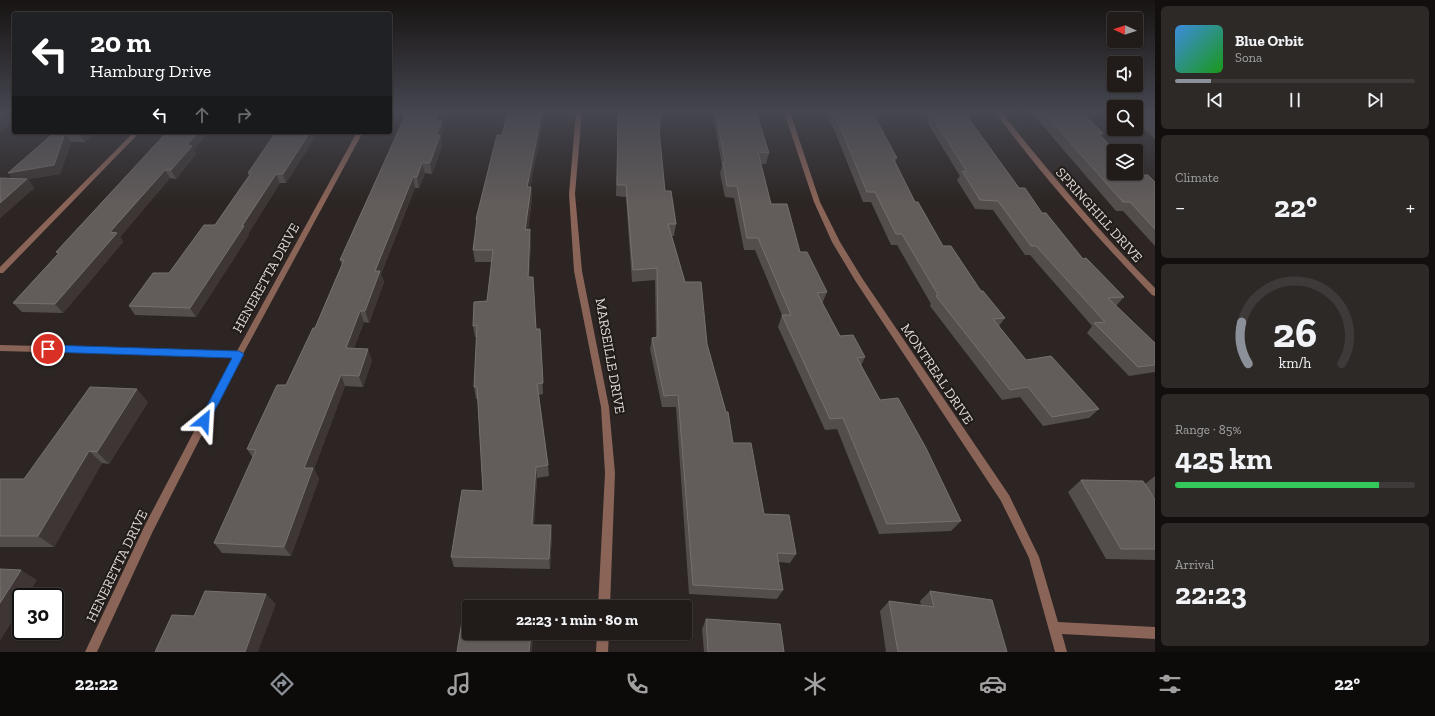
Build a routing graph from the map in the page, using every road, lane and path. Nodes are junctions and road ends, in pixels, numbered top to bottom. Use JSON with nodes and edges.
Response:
{"nodes":[{"id":1,"x":127,"y":142,"type":"edge"},
{"id":2,"x":354,"y":142,"type":"edge"},
{"id":3,"x":576,"y":142,"type":"edge"},
{"id":4,"x":797,"y":142,"type":"edge"},
{"id":5,"x":1021,"y":142,"type":"edge"},
{"id":6,"x":0,"y":271,"type":"edge"},
{"id":7,"x":1155,"y":293,"type":"edge"},
{"id":8,"x":0,"y":348,"type":"edge"},
{"id":9,"x":239,"y":354,"type":"junction"},
{"id":10,"x":604,"y":600,"type":"edge"},
{"id":11,"x":1055,"y":628,"type":"junction"},
{"id":12,"x":1155,"y":633,"type":"edge"},
{"id":13,"x":603,"y":640,"type":"edge"},
{"id":14,"x":91,"y":652,"type":"edge"},
{"id":15,"x":602,"y":652,"type":"edge"},
{"id":16,"x":1061,"y":652,"type":"edge"}],
"edges":[{"from":1,"to":6,"type":"street"},
{"from":2,"to":9,"type":"street","name":"HENERETTA DRIVE"},
{"from":3,"to":10,"type":"street","name":"MARSEILLE DRIVE"},
{"from":4,"to":11,"type":"street","name":"MONTREAL DRIVE"},
{"from":5,"to":7,"type":"street","name":"SPRINGHILL DRIVE"},
{"from":8,"to":9,"type":"street"},
{"from":9,"to":14,"type":"street","name":"HENERETTA DRIVE"},
{"from":11,"to":12,"type":"street"},
{"from":11,"to":16,"type":"street","name":"MONTREAL DRIVE"},
{"from":13,"to":15,"type":"street"}]}
